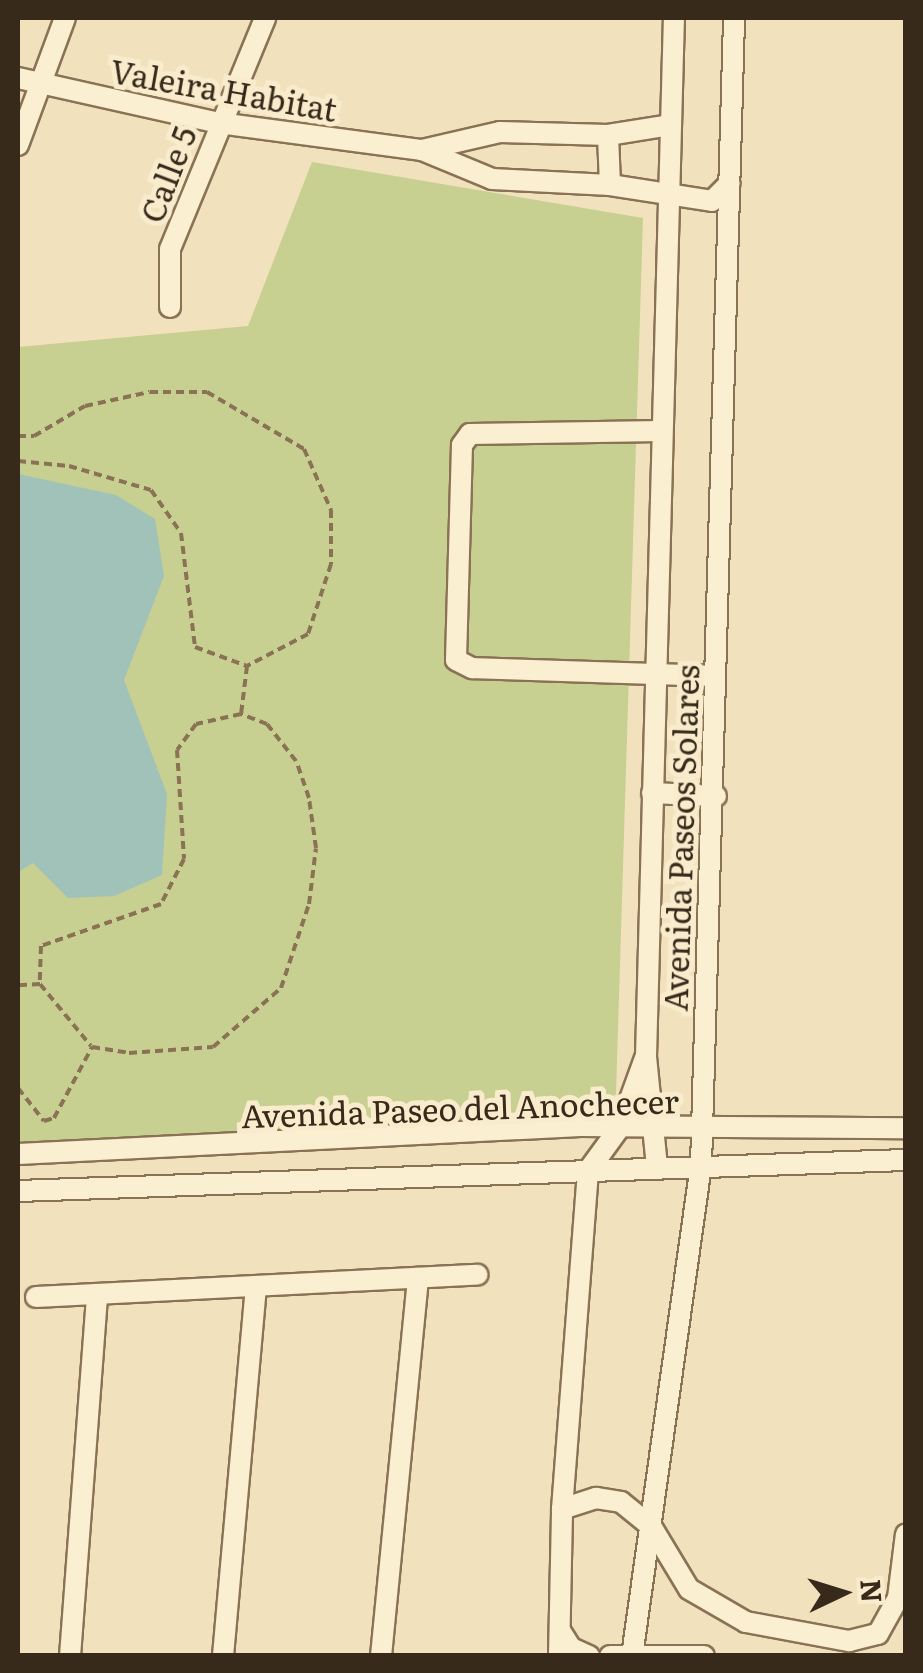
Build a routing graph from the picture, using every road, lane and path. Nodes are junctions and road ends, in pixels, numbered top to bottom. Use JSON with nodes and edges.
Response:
{"nodes":[{"id":1,"x":65,"y":18,"type":"edge"},
{"id":2,"x":265,"y":18,"type":"edge"},
{"id":3,"x":674,"y":18,"type":"edge"},
{"id":4,"x":735,"y":19,"type":"edge"},
{"id":5,"x":18,"y":78,"type":"edge"},
{"id":6,"x":42,"y":85,"type":"junction"},
{"id":7,"x":219,"y":123,"type":"junction"},
{"id":8,"x":671,"y":126,"type":"junction"},
{"id":9,"x":608,"y":135,"type":"junction"},
{"id":10,"x":18,"y":145,"type":"edge"},
{"id":11,"x":422,"y":150,"type":"junction"},
{"id":12,"x":730,"y":183,"type":"junction"},
{"id":13,"x":610,"y":185,"type":"junction"},
{"id":14,"x":671,"y":193,"type":"junction"},
{"id":15,"x":170,"y":307,"type":"dead end"},
{"id":16,"x":661,"y":431,"type":"junction"},
{"id":17,"x":18,"y":436,"type":"edge"},
{"id":18,"x":18,"y":461,"type":"edge"},
{"id":19,"x":247,"y":666,"type":"junction"},
{"id":20,"x":656,"y":674,"type":"junction"},
{"id":21,"x":714,"y":676,"type":"junction"},
{"id":22,"x":241,"y":714,"type":"junction"},
{"id":23,"x":652,"y":793,"type":"junction"},
{"id":24,"x":716,"y":796,"type":"junction"},
{"id":25,"x":40,"y":984,"type":"junction"},
{"id":26,"x":18,"y":985,"type":"edge"},
{"id":27,"x":92,"y":1047,"type":"junction"},
{"id":28,"x":646,"y":1057,"type":"junction"},
{"id":29,"x":18,"y":1088,"type":"edge"},
{"id":30,"x":620,"y":1126,"type":"junction"},
{"id":31,"x":656,"y":1127,"type":"junction"},
{"id":32,"x":700,"y":1127,"type":"junction"},
{"id":33,"x":906,"y":1128,"type":"edge"},
{"id":34,"x":18,"y":1154,"type":"edge"},
{"id":35,"x":906,"y":1160,"type":"edge"},
{"id":36,"x":701,"y":1166,"type":"junction"},
{"id":37,"x":657,"y":1167,"type":"junction"},
{"id":38,"x":588,"y":1171,"type":"junction"},
{"id":39,"x":18,"y":1190,"type":"edge"},
{"id":40,"x":477,"y":1275,"type":"dead end"},
{"id":41,"x":418,"y":1278,"type":"junction"},
{"id":42,"x":256,"y":1286,"type":"junction"},
{"id":43,"x":97,"y":1294,"type":"junction"},
{"id":44,"x":36,"y":1297,"type":"dead end"},
{"id":45,"x":562,"y":1509,"type":"junction"},
{"id":46,"x":651,"y":1526,"type":"junction"},
{"id":47,"x":905,"y":1548,"type":"edge"},
{"id":48,"x":561,"y":1632,"type":"junction"},
{"id":49,"x":632,"y":1655,"type":"edge"},
{"id":50,"x":70,"y":1656,"type":"edge"},
{"id":51,"x":224,"y":1656,"type":"edge"},
{"id":52,"x":381,"y":1656,"type":"edge"},
{"id":53,"x":559,"y":1656,"type":"edge"},
{"id":54,"x":589,"y":1656,"type":"edge"},
{"id":55,"x":610,"y":1656,"type":"edge"},
{"id":56,"x":704,"y":1656,"type":"edge"}],
"edges":[{"from":1,"to":6,"type":"street"},
{"from":2,"to":7,"type":"street","name":"Calle 5"},
{"from":3,"to":8,"type":"street","name":"Avenida Paseos Solares"},
{"from":4,"to":12,"type":"street","name":"Avenida Paseos Solares"},
{"from":5,"to":6,"type":"street","name":"Valeira Habitat"},
{"from":6,"to":7,"type":"street","name":"Valeira Habitat"},
{"from":6,"to":10,"type":"street"},
{"from":7,"to":11,"type":"street","name":"Valeira Habitat"},
{"from":7,"to":15,"type":"street","name":"Calle 5"},
{"from":8,"to":9,"type":"street","name":"Valeira Habitat"},
{"from":8,"to":14,"type":"street","name":"Avenida Paseos Solares"},
{"from":9,"to":11,"type":"street","name":"Valeira Habitat"},
{"from":9,"to":13,"type":"street"},
{"from":11,"to":13,"type":"street","name":"Valeira Habitat"},
{"from":12,"to":14,"type":"street","name":"Valeira Habitat"},
{"from":12,"to":21,"type":"street","name":"Avenida Paseos Solares"},
{"from":13,"to":14,"type":"street","name":"Valeira Habitat"},
{"from":14,"to":16,"type":"street","name":"Avenida Paseos Solares"},
{"from":16,"to":20,"type":"street","name":"Avenida Paseos Solares"},
{"from":16,"to":20,"type":"street"},
{"from":17,"to":19,"type":"path"},
{"from":18,"to":19,"type":"path"},
{"from":19,"to":22,"type":"path"},
{"from":20,"to":21,"type":"street"},
{"from":20,"to":23,"type":"street","name":"Avenida Paseos Solares"},
{"from":21,"to":24,"type":"street","name":"Avenida Paseos Solares"},
{"from":22,"to":25,"type":"path"},
{"from":22,"to":27,"type":"path"},
{"from":23,"to":24,"type":"street"},
{"from":23,"to":28,"type":"street","name":"Avenida Paseos Solares"},
{"from":24,"to":32,"type":"street","name":"Avenida Paseos Solares"},
{"from":25,"to":26,"type":"path"},
{"from":25,"to":27,"type":"path"},
{"from":27,"to":29,"type":"path"},
{"from":28,"to":30,"type":"street","name":"Avenida Paseos Solares"},
{"from":28,"to":31,"type":"street","name":"Avenida Paseos Solares"},
{"from":30,"to":31,"type":"street","name":"Avenida Paseo del Anochecer"},
{"from":30,"to":34,"type":"street","name":"Avenida Paseo del Anochecer"},
{"from":30,"to":38,"type":"street","name":"Avenida Paseos Solares"},
{"from":31,"to":32,"type":"street","name":"Avenida Paseo del Anochecer"},
{"from":31,"to":37,"type":"street","name":"Avenida Paseos Solares"},
{"from":32,"to":33,"type":"street","name":"Avenida Paseo del Anochecer"},
{"from":32,"to":36,"type":"street","name":"Avenida Paseos Solares"},
{"from":35,"to":36,"type":"street","name":"Avenida Paseo del Anochecer"},
{"from":36,"to":37,"type":"street","name":"Avenida Paseo del Anochecer"},
{"from":36,"to":46,"type":"street","name":"Avenida Paseos Solares"},
{"from":37,"to":38,"type":"street","name":"Avenida Paseo del Anochecer"},
{"from":38,"to":39,"type":"street","name":"Avenida Paseo del Anochecer"},
{"from":38,"to":45,"type":"street"},
{"from":40,"to":41,"type":"street"},
{"from":41,"to":42,"type":"street"},
{"from":41,"to":52,"type":"street"},
{"from":42,"to":43,"type":"street"},
{"from":42,"to":51,"type":"street"},
{"from":43,"to":44,"type":"street"},
{"from":43,"to":50,"type":"street"},
{"from":45,"to":46,"type":"street"},
{"from":45,"to":48,"type":"street"},
{"from":46,"to":47,"type":"street"},
{"from":46,"to":49,"type":"street","name":"Avenida Paseos Solares"},
{"from":48,"to":53,"type":"street"},
{"from":48,"to":54,"type":"street"},
{"from":49,"to":55,"type":"street"},
{"from":49,"to":56,"type":"street"}]}
